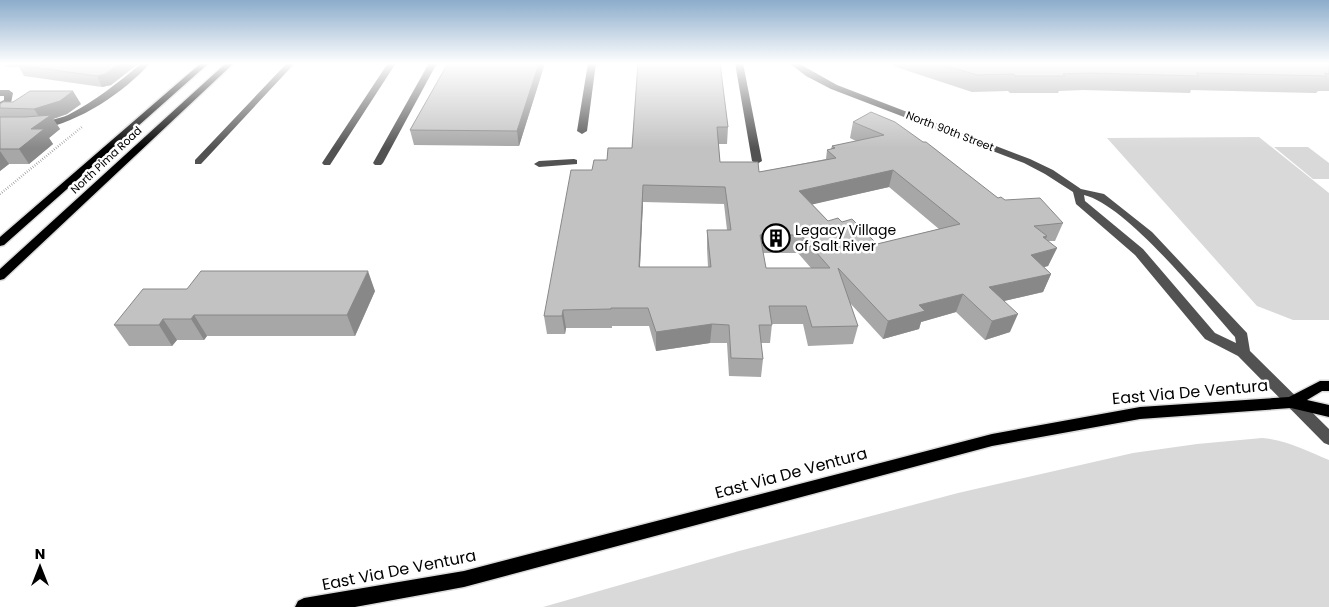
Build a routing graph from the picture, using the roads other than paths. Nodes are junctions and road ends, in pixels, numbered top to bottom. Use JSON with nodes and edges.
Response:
{"nodes":[{"id":1,"x":107,"y":91,"type":"edge"},
{"id":2,"x":173,"y":91,"type":"edge"},
{"id":3,"x":198,"y":91,"type":"edge"},
{"id":4,"x":264,"y":91,"type":"edge"},
{"id":5,"x":373,"y":91,"type":"edge"},
{"id":6,"x":417,"y":91,"type":"edge"},
{"id":7,"x":588,"y":91,"type":"edge"},
{"id":8,"x":744,"y":91,"type":"edge"},
{"id":9,"x":844,"y":91,"type":"edge"},
{"id":10,"x":4,"y":93,"type":"edge"},
{"id":11,"x":0,"y":106,"type":"edge"},
{"id":12,"x":27,"y":126,"type":"edge"},
{"id":13,"x":582,"y":131,"type":"dead end"},
{"id":14,"x":757,"y":161,"type":"edge"},
{"id":15,"x":198,"y":162,"type":"dead end"},
{"id":16,"x":574,"y":162,"type":"dead end"},
{"id":17,"x":328,"y":163,"type":"dead end"},
{"id":18,"x":378,"y":163,"type":"dead end"},
{"id":19,"x":539,"y":164,"type":"dead end"},
{"id":20,"x":1078,"y":191,"type":"junction"},
{"id":21,"x":0,"y":242,"type":"edge"},
{"id":22,"x":0,"y":276,"type":"edge"},
{"id":23,"x":1243,"y":353,"type":"junction"},
{"id":24,"x":1329,"y":386,"type":"edge"},
{"id":25,"x":1292,"y":402,"type":"junction"},
{"id":26,"x":1329,"y":412,"type":"edge"},
{"id":27,"x":1329,"y":440,"type":"edge"},
{"id":28,"x":304,"y":607,"type":"edge"}],
"edges":[{"from":1,"to":12,"type":"street"},
{"from":2,"to":21,"type":"main road","name":"North Pima Road"},
{"from":3,"to":22,"type":"main road","name":"North Pima Road"},
{"from":4,"to":15,"type":"street"},
{"from":5,"to":17,"type":"street"},
{"from":6,"to":18,"type":"street"},
{"from":7,"to":13,"type":"street"},
{"from":8,"to":14,"type":"street"},
{"from":9,"to":20,"type":"street","name":"North 90th Street"},
{"from":10,"to":11,"type":"street"},
{"from":16,"to":19,"type":"street"},
{"from":20,"to":23,"type":"street","name":"North 90th Street"},
{"from":20,"to":23,"type":"street","name":"North 90th Street"},
{"from":23,"to":25,"type":"street","name":"North 90th Street"},
{"from":24,"to":25,"type":"main road","name":"East Via De Ventura"},
{"from":25,"to":26,"type":"main road","name":"East Via De Ventura"},
{"from":25,"to":27,"type":"street","name":"North 90th Street"},
{"from":25,"to":28,"type":"main road","name":"East Via De Ventura"}]}
